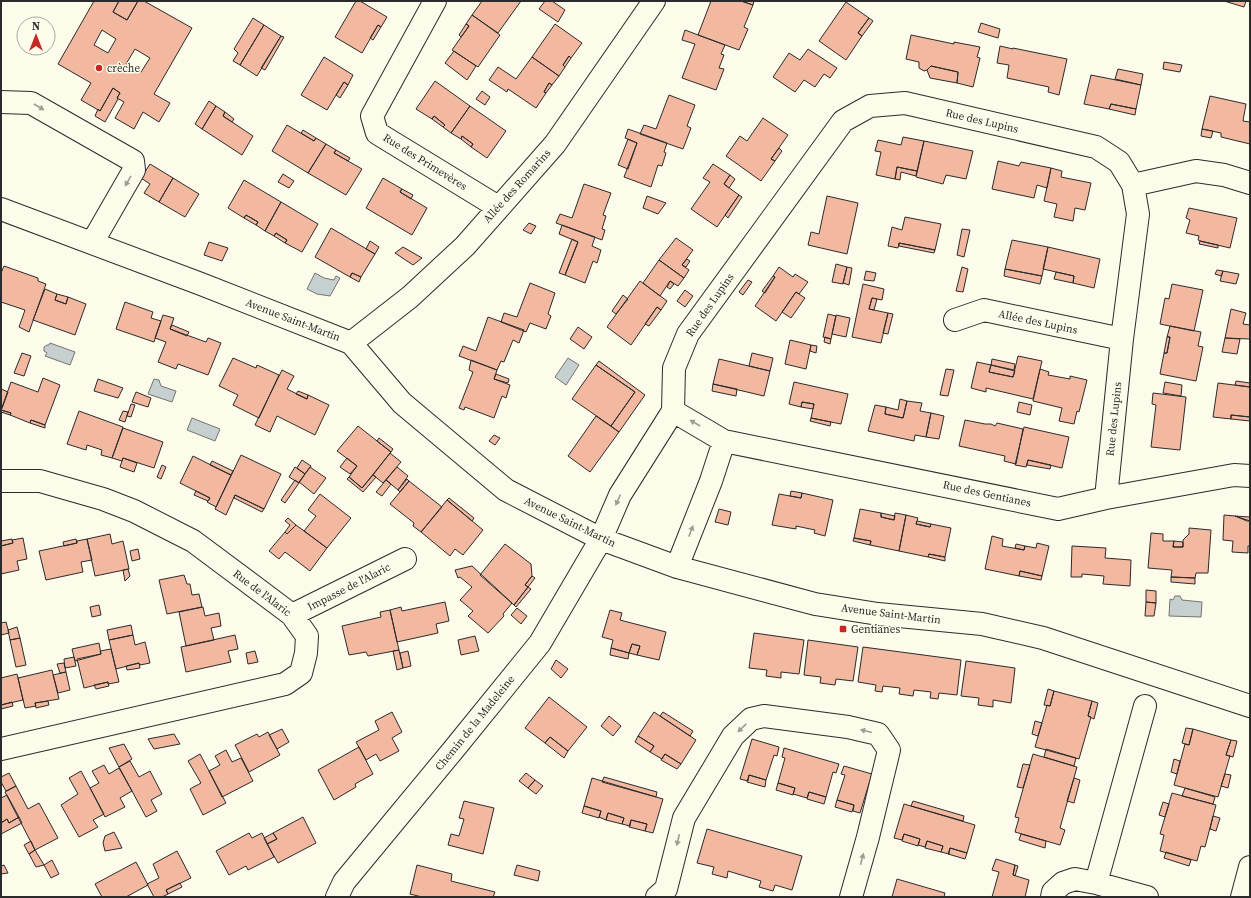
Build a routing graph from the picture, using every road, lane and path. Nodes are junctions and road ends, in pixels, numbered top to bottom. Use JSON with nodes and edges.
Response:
{"nodes":[{"id":1,"x":436,"y":1,"type":"edge"},
{"id":2,"x":654,"y":1,"type":"edge"},
{"id":3,"x":1,"y":102,"type":"edge"},
{"id":4,"x":1250,"y":183,"type":"edge"},
{"id":5,"x":1133,"y":185,"type":"junction"},
{"id":6,"x":498,"y":207,"type":"junction"},
{"id":7,"x":1,"y":209,"type":"edge"},
{"id":8,"x":92,"y":243,"type":"junction"},
{"id":9,"x":955,"y":320,"type":"dead end"},
{"id":10,"x":1122,"y":339,"type":"junction"},
{"id":11,"x":351,"y":343,"type":"junction"},
{"id":12,"x":673,"y":411,"type":"junction"},
{"id":13,"x":724,"y":441,"type":"junction"},
{"id":14,"x":1250,"y":476,"type":"edge"},
{"id":15,"x":1,"y":481,"type":"edge"},
{"id":16,"x":1106,"y":498,"type":"junction"},
{"id":17,"x":601,"y":539,"type":"junction"},
{"id":18,"x":405,"y":559,"type":"dead end"},
{"id":19,"x":677,"y":567,"type":"junction"},
{"id":20,"x":292,"y":615,"type":"junction"},
{"id":21,"x":1145,"y":706,"type":"dead end"},
{"id":22,"x":1250,"y":706,"type":"edge"},
{"id":23,"x":1,"y":749,"type":"edge"},
{"id":24,"x":1250,"y":867,"type":"edge"},
{"id":25,"x":1096,"y":883,"type":"junction"},
{"id":26,"x":337,"y":897,"type":"edge"},
{"id":27,"x":657,"y":897,"type":"edge"},
{"id":28,"x":851,"y":897,"type":"edge"},
{"id":29,"x":1052,"y":897,"type":"edge"},
{"id":30,"x":1147,"y":897,"type":"edge"},
{"id":31,"x":1242,"y":897,"type":"edge"}],
"edges":[{"from":1,"to":6,"type":"street","name":"Rue des Primevères"},
{"from":2,"to":6,"type":"street","name":"Allée des Romarins"},
{"from":3,"to":8,"type":"street","one_way":true},
{"from":4,"to":5,"type":"street"},
{"from":5,"to":10,"type":"street","name":"Rue des Lupins"},
{"from":5,"to":12,"type":"street","name":"Rue des Lupins"},
{"from":6,"to":11,"type":"street","name":"Allée des Romarins"},
{"from":7,"to":8,"type":"street","name":"Avenue Saint-Martin"},
{"from":8,"to":11,"type":"street","name":"Avenue Saint-Martin"},
{"from":9,"to":10,"type":"street","name":"Allée des Lupins"},
{"from":10,"to":16,"type":"street","name":"Rue des Lupins"},
{"from":11,"to":17,"type":"street","name":"Avenue Saint-Martin"},
{"from":13,"to":12,"type":"street","one_way":true},
{"from":12,"to":17,"type":"street","one_way":true},
{"from":13,"to":16,"type":"street","name":"Rue des Gentianes"},
{"from":19,"to":13,"type":"street","one_way":true},
{"from":14,"to":16,"type":"street","name":"Rue des Gentianes"},
{"from":15,"to":20,"type":"street","name":"Rue de l'Alaric"},
{"from":17,"to":19,"type":"street","name":"Avenue Saint-Martin"},
{"from":17,"to":26,"type":"street","name":"Chemin de la Madeleine"},
{"from":18,"to":20,"type":"street","name":"Impasse de l'Alaric"},
{"from":19,"to":22,"type":"street","name":"Avenue Saint-Martin"},
{"from":20,"to":23,"type":"street","name":"Rue de l'Alaric"},
{"from":21,"to":25,"type":"street"},
{"from":24,"to":31,"type":"street"},
{"from":25,"to":29,"type":"street"},
{"from":25,"to":30,"type":"street"},
{"from":28,"to":27,"type":"street","one_way":true}]}
